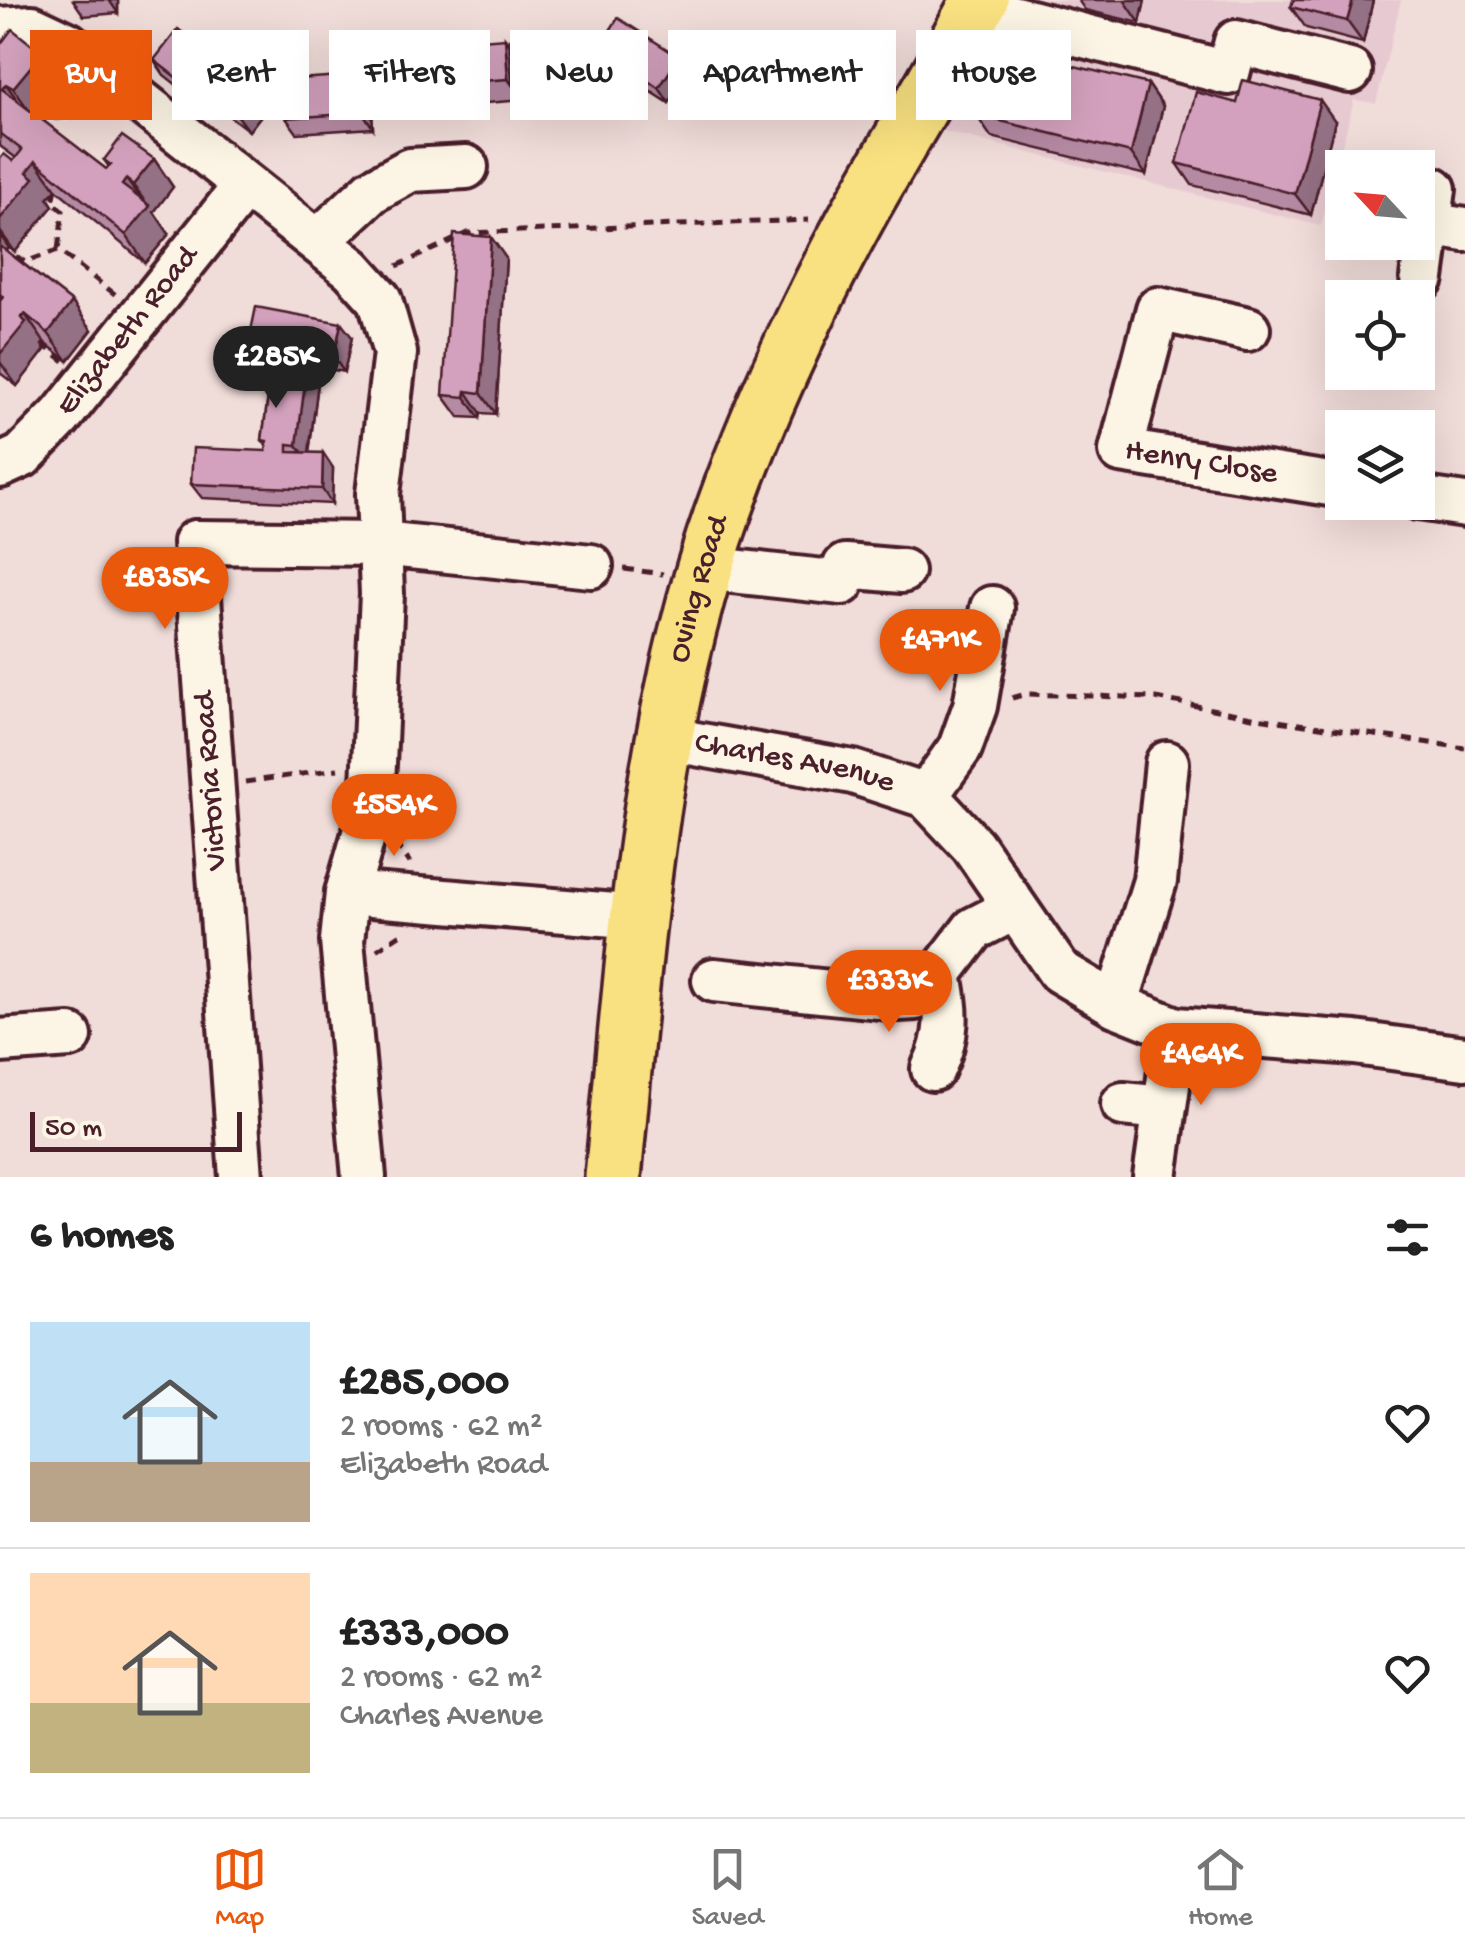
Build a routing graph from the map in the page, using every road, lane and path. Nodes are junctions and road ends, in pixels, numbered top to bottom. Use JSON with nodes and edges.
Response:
{"nodes":[{"id":1,"x":978,"y":4,"type":"edge"},
{"id":2,"x":0,"y":29,"type":"edge"},
{"id":3,"x":38,"y":30,"type":"edge"},
{"id":4,"x":1350,"y":72,"type":"dead end"},
{"id":5,"x":152,"y":113,"type":"edge"},
{"id":6,"x":466,"y":167,"type":"dead end"},
{"id":7,"x":244,"y":186,"type":"junction"},
{"id":8,"x":56,"y":189,"type":"edge"},
{"id":9,"x":1442,"y":214,"type":"edge"},
{"id":10,"x":856,"y":219,"type":"junction"},
{"id":11,"x":318,"y":242,"type":"junction"},
{"id":12,"x":58,"y":250,"type":"junction"},
{"id":13,"x":0,"y":258,"type":"edge"},
{"id":14,"x":1422,"y":278,"type":"dead end"},
{"id":15,"x":364,"y":282,"type":"junction"},
{"id":16,"x":142,"y":316,"type":"junction"},
{"id":17,"x":1248,"y":329,"type":"dead end"},
{"id":18,"x":0,"y":466,"type":"edge"},
{"id":19,"x":1325,"y":483,"type":"edge"},
{"id":20,"x":1435,"y":501,"type":"edge"},
{"id":21,"x":1465,"y":505,"type":"edge"},
{"id":22,"x":382,"y":544,"type":"junction"},
{"id":23,"x":592,"y":566,"type":"joint"},
{"id":24,"x":902,"y":570,"type":"dead end"},
{"id":25,"x":702,"y":573,"type":"junction"},
{"id":26,"x":992,"y":608,"type":"dead end"},
{"id":27,"x":975,"y":706,"type":"junction"},
{"id":28,"x":662,"y":738,"type":"junction"},
{"id":29,"x":1465,"y":748,"type":"edge"},
{"id":30,"x":1167,"y":762,"type":"dead end"},
{"id":31,"x":374,"y":764,"type":"junction"},
{"id":32,"x":212,"y":786,"type":"junction"},
{"id":33,"x":926,"y":796,"type":"junction"},
{"id":34,"x":372,"y":806,"type":"junction"},
{"id":35,"x":347,"y":893,"type":"junction"},
{"id":36,"x":425,"y":901,"type":"junction"},
{"id":37,"x":1015,"y":908,"type":"junction"},
{"id":38,"x":639,"y":918,"type":"junction"},
{"id":39,"x":344,"y":976,"type":"junction"},
{"id":40,"x":940,"y":976,"type":"junction"},
{"id":41,"x":714,"y":980,"type":"dead end"},
{"id":42,"x":1116,"y":1005,"type":"junction"},
{"id":43,"x":1176,"y":1029,"type":"junction"},
{"id":44,"x":70,"y":1036,"type":"dead end"},
{"id":45,"x":0,"y":1041,"type":"edge"},
{"id":46,"x":1464,"y":1050,"type":"edge"},
{"id":47,"x":933,"y":1069,"type":"dead end"},
{"id":48,"x":240,"y":1177,"type":"edge"},
{"id":49,"x":364,"y":1177,"type":"edge"},
{"id":50,"x":613,"y":1177,"type":"edge"},
{"id":51,"x":1155,"y":1177,"type":"edge"}],
"edges":[{"from":1,"to":4,"type":"street"},
{"from":1,"to":10,"type":"main road","name":"Oving Road"},
{"from":2,"to":3,"type":"street"},
{"from":5,"to":7,"type":"street"},
{"from":6,"to":11,"type":"street"},
{"from":7,"to":11,"type":"street"},
{"from":7,"to":16,"type":"street","name":"Elizabeth Road"},
{"from":8,"to":12,"type":"path"},
{"from":9,"to":14,"type":"street"},
{"from":10,"to":15,"type":"path"},
{"from":10,"to":25,"type":"main road","name":"Oving Road"},
{"from":11,"to":15,"type":"street"},
{"from":12,"to":13,"type":"path"},
{"from":12,"to":16,"type":"path"},
{"from":15,"to":22,"type":"street"},
{"from":16,"to":18,"type":"street","name":"Elizabeth Road"},
{"from":17,"to":19,"type":"street","name":"Henry Close"},
{"from":20,"to":21,"type":"street"},
{"from":22,"to":23,"type":"street","name":"Victoria Road"},
{"from":22,"to":31,"type":"street"},
{"from":22,"to":32,"type":"street","name":"Victoria Road"},
{"from":23,"to":25,"type":"path"},
{"from":24,"to":25,"type":"street"},
{"from":25,"to":28,"type":"main road","name":"Oving Road"},
{"from":26,"to":27,"type":"street","name":"Charles Avenue"},
{"from":27,"to":29,"type":"path"},
{"from":27,"to":33,"type":"street","name":"Charles Avenue"},
{"from":28,"to":33,"type":"street","name":"Charles Avenue"},
{"from":28,"to":38,"type":"main road","name":"Oving Road"},
{"from":30,"to":42,"type":"street"},
{"from":31,"to":32,"type":"path"},
{"from":31,"to":34,"type":"street"},
{"from":32,"to":48,"type":"street","name":"Victoria Road"},
{"from":33,"to":37,"type":"street","name":"Charles Avenue"},
{"from":34,"to":35,"type":"street"},
{"from":34,"to":36,"type":"path"},
{"from":35,"to":36,"type":"street"},
{"from":35,"to":39,"type":"street"},
{"from":36,"to":38,"type":"street"},
{"from":36,"to":39,"type":"path"},
{"from":37,"to":40,"type":"street"},
{"from":37,"to":42,"type":"street","name":"Charles Avenue"},
{"from":38,"to":50,"type":"main road","name":"Oving Road"},
{"from":39,"to":49,"type":"street"},
{"from":40,"to":41,"type":"street"},
{"from":40,"to":47,"type":"street"},
{"from":42,"to":43,"type":"street","name":"Charles Avenue"},
{"from":43,"to":46,"type":"street","name":"Charles Avenue"},
{"from":43,"to":51,"type":"street"},
{"from":44,"to":45,"type":"street"}]}
